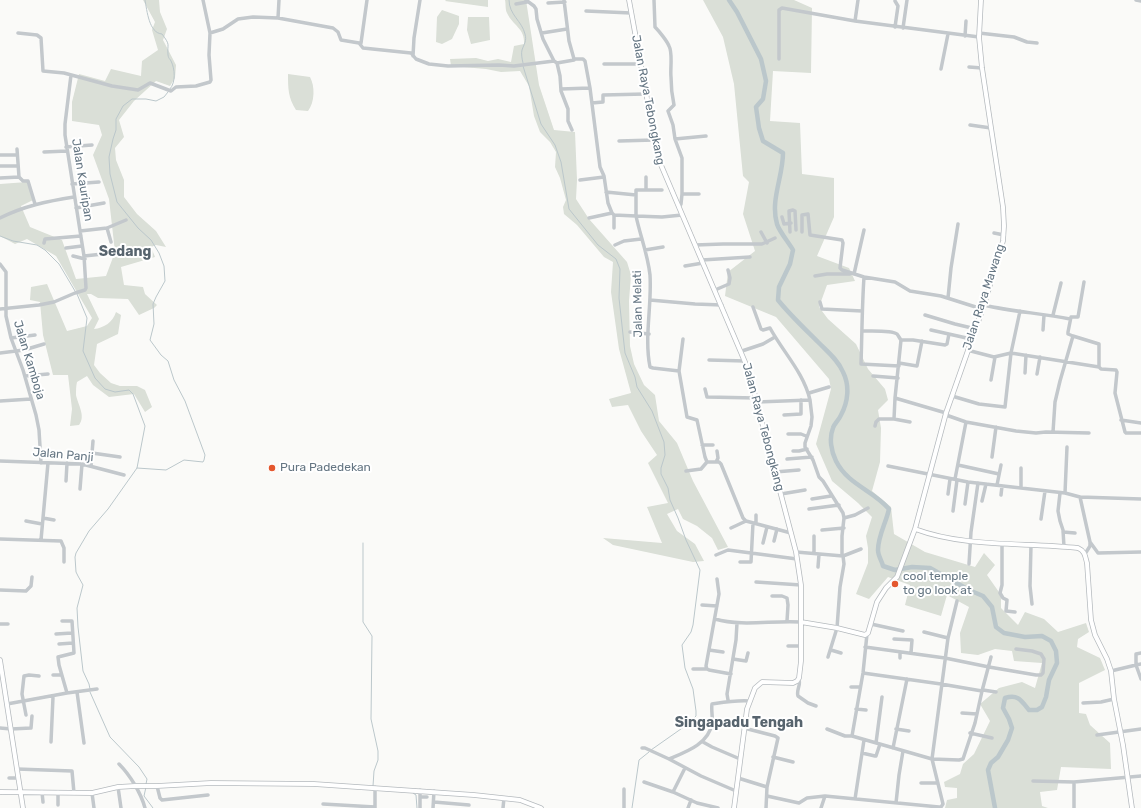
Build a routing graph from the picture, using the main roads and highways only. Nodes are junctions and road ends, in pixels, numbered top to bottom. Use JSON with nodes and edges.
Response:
{"nodes":[{"id":1,"x":629,"y":0,"type":"edge"},
{"id":2,"x":981,"y":0,"type":"edge"},
{"id":3,"x":915,"y":529,"type":"junction"},
{"id":4,"x":801,"y":622,"type":"junction"},
{"id":5,"x":0,"y":660,"type":"edge"},
{"id":6,"x":0,"y":792,"type":"edge"},
{"id":7,"x":21,"y":793,"type":"junction"},
{"id":8,"x":23,"y":808,"type":"edge"},
{"id":9,"x":541,"y":808,"type":"edge"},
{"id":10,"x":734,"y":808,"type":"edge"},
{"id":11,"x":1132,"y":808,"type":"edge"}],
"edges":[{"from":1,"to":4,"type":"main road","name":"Jalan Raya Tebongkang"},
{"from":2,"to":3,"type":"main road","name":"Jalan Raya Mawang"},
{"from":3,"to":4,"type":"main road","name":"Jalan Raya Mawang"},
{"from":3,"to":11,"type":"main road"},
{"from":4,"to":10,"type":"main road","name":"Jalan Raya Tebongkang"},
{"from":5,"to":7,"type":"main road"},
{"from":6,"to":7,"type":"main road"},
{"from":7,"to":8,"type":"main road"},
{"from":7,"to":9,"type":"main road"}]}
